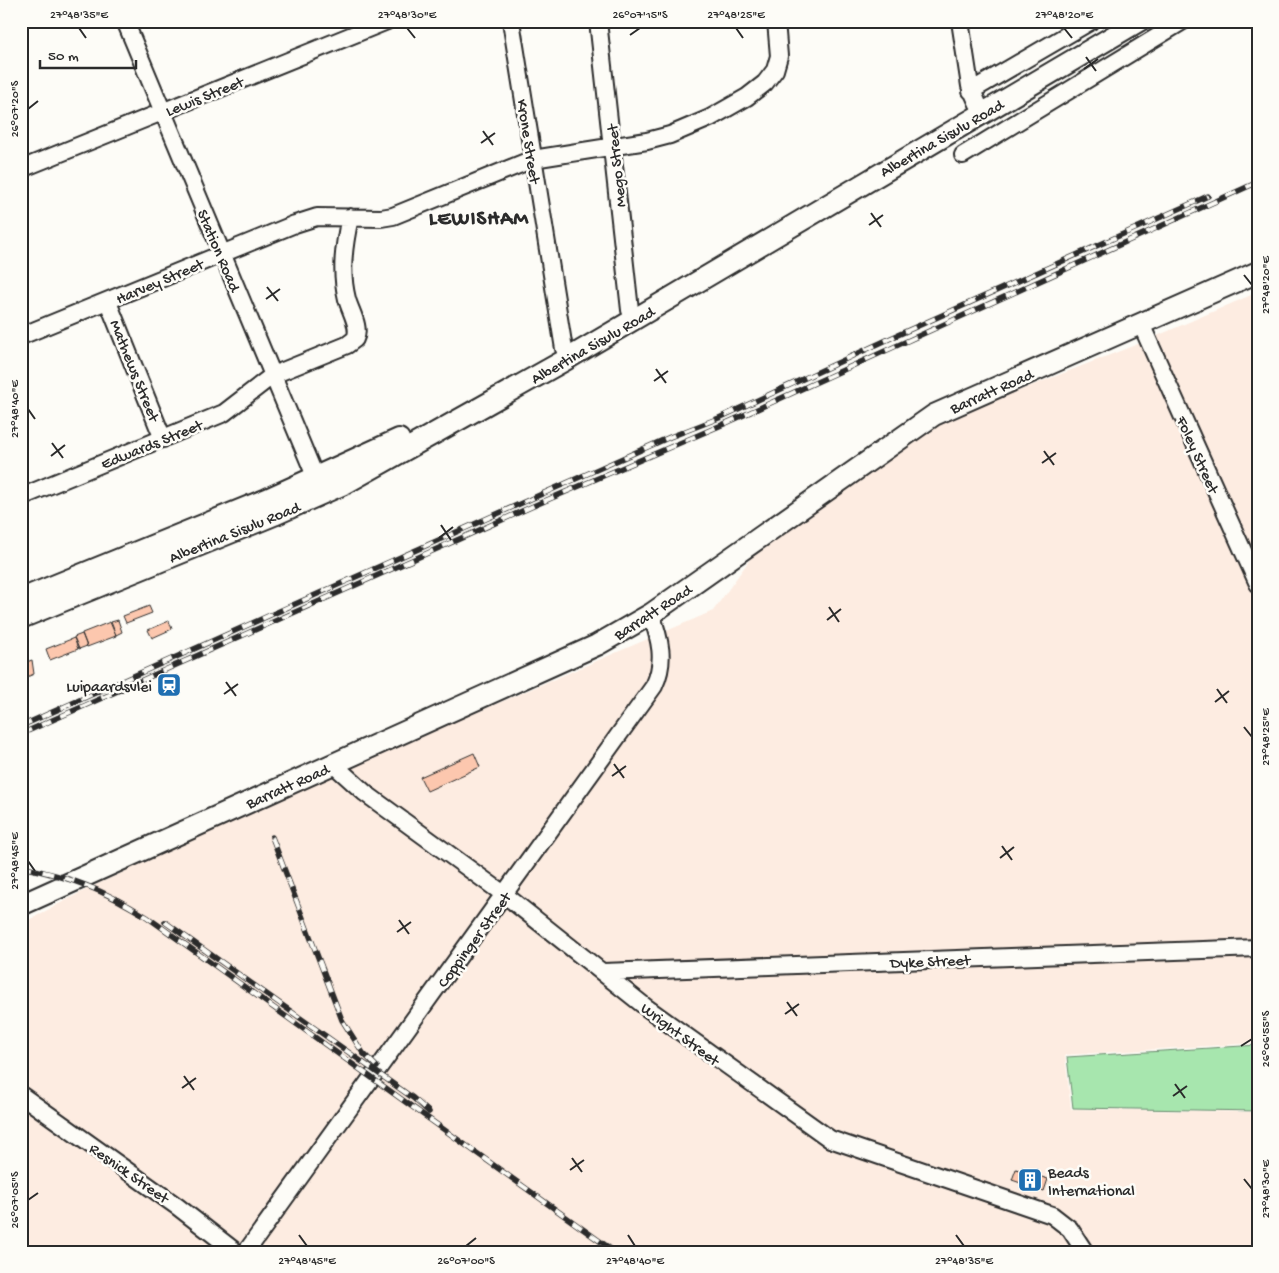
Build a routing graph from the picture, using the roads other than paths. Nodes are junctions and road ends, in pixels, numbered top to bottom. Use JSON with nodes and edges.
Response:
{"nodes":[{"id":1,"x":125,"y":21,"type":"edge"},
{"id":2,"x":386,"y":21,"type":"edge"},
{"id":3,"x":511,"y":21,"type":"edge"},
{"id":4,"x":598,"y":21,"type":"edge"},
{"id":5,"x":776,"y":21,"type":"edge"},
{"id":6,"x":960,"y":21,"type":"edge"},
{"id":7,"x":1091,"y":21,"type":"edge"},
{"id":8,"x":1183,"y":21,"type":"edge"},
{"id":9,"x":1129,"y":22,"type":"edge"},
{"id":10,"x":1146,"y":45,"type":"junction"},
{"id":11,"x":977,"y":102,"type":"junction"},
{"id":12,"x":162,"y":112,"type":"junction"},
{"id":13,"x":613,"y":145,"type":"junction"},
{"id":14,"x":963,"y":155,"type":"dead end"},
{"id":15,"x":533,"y":159,"type":"junction"},
{"id":16,"x":21,"y":170,"type":"edge"},
{"id":17,"x":350,"y":217,"type":"junction"},
{"id":18,"x":222,"y":254,"type":"junction"},
{"id":19,"x":1258,"y":272,"type":"edge"},
{"id":20,"x":108,"y":302,"type":"junction"},
{"id":21,"x":632,"y":315,"type":"junction"},
{"id":22,"x":1141,"y":324,"type":"junction"},
{"id":23,"x":21,"y":336,"type":"edge"},
{"id":24,"x":564,"y":348,"type":"junction"},
{"id":25,"x":273,"y":375,"type":"junction"},
{"id":26,"x":163,"y":439,"type":"junction"},
{"id":27,"x":319,"y":486,"type":"junction"},
{"id":28,"x":21,"y":497,"type":"edge"},
{"id":29,"x":121,"y":567,"type":"junction"},
{"id":30,"x":1258,"y":584,"type":"edge"},
{"id":31,"x":21,"y":598,"type":"edge"},
{"id":32,"x":651,"y":614,"type":"junction"},
{"id":33,"x":21,"y":618,"type":"edge"},
{"id":34,"x":333,"y":764,"type":"junction"},
{"id":35,"x":505,"y":895,"type":"junction"},
{"id":36,"x":21,"y":905,"type":"edge"},
{"id":37,"x":1258,"y":948,"type":"edge"},
{"id":38,"x":603,"y":972,"type":"junction"},
{"id":39,"x":21,"y":1095,"type":"edge"},
{"id":40,"x":236,"y":1252,"type":"edge"},
{"id":41,"x":246,"y":1252,"type":"edge"},
{"id":42,"x":1085,"y":1252,"type":"edge"}],
"edges":[{"from":1,"to":12,"type":"street","name":"Station Road"},
{"from":2,"to":12,"type":"street","name":"Lewis Street"},
{"from":3,"to":15,"type":"street","name":"Krone Street"},
{"from":4,"to":13,"type":"street","name":"Mego Street"},
{"from":5,"to":13,"type":"street","name":"Harvey Street"},
{"from":6,"to":11,"type":"street"},
{"from":7,"to":11,"type":"street"},
{"from":8,"to":10,"type":"street"},
{"from":9,"to":10,"type":"street"},
{"from":9,"to":11,"type":"main road","name":"Albertina Sisulu Road"},
{"from":10,"to":14,"type":"street"},
{"from":11,"to":21,"type":"main road","name":"Albertina Sisulu Road"},
{"from":12,"to":16,"type":"street","name":"Lewis Street"},
{"from":12,"to":18,"type":"street","name":"Station Road"},
{"from":13,"to":15,"type":"street","name":"Harvey Street"},
{"from":13,"to":21,"type":"street","name":"Mego Street"},
{"from":15,"to":17,"type":"street","name":"Harvey Street"},
{"from":15,"to":24,"type":"street","name":"Krone Street"},
{"from":17,"to":18,"type":"street","name":"Harvey Street"},
{"from":17,"to":25,"type":"street","name":"Edwards Street"},
{"from":18,"to":20,"type":"street","name":"Harvey Street"},
{"from":18,"to":25,"type":"street","name":"Station Road"},
{"from":19,"to":22,"type":"main road","name":"Barratt Road"},
{"from":20,"to":23,"type":"street","name":"Harvey Street"},
{"from":20,"to":26,"type":"street","name":"Mathews Street"},
{"from":21,"to":24,"type":"main road","name":"Albertina Sisulu Road"},
{"from":21,"to":27,"type":"main road","name":"Albertina Sisulu Road"},
{"from":22,"to":30,"type":"street","name":"Foley Street"},
{"from":22,"to":32,"type":"main road","name":"Barratt Road"},
{"from":24,"to":27,"type":"main road","name":"Albertina Sisulu Road"},
{"from":25,"to":26,"type":"street","name":"Edwards Street"},
{"from":25,"to":27,"type":"street","name":"Station Road"},
{"from":26,"to":28,"type":"street","name":"Edwards Street"},
{"from":27,"to":29,"type":"main road","name":"Albertina Sisulu Road"},
{"from":29,"to":31,"type":"main road","name":"Albertina Sisulu Road"},
{"from":29,"to":33,"type":"main road","name":"Albertina Sisulu Road"},
{"from":32,"to":34,"type":"main road","name":"Barratt Road"},
{"from":32,"to":35,"type":"street","name":"Coppinger Street"},
{"from":34,"to":35,"type":"street","name":"Wright Street"},
{"from":34,"to":36,"type":"main road","name":"Barratt Road"},
{"from":35,"to":38,"type":"street","name":"Wright Street"},
{"from":35,"to":41,"type":"street","name":"Coppinger Street"},
{"from":37,"to":38,"type":"street","name":"Dyke Street"},
{"from":38,"to":42,"type":"street","name":"Wright Street"},
{"from":39,"to":40,"type":"street","name":"Resnick Street"}]}
